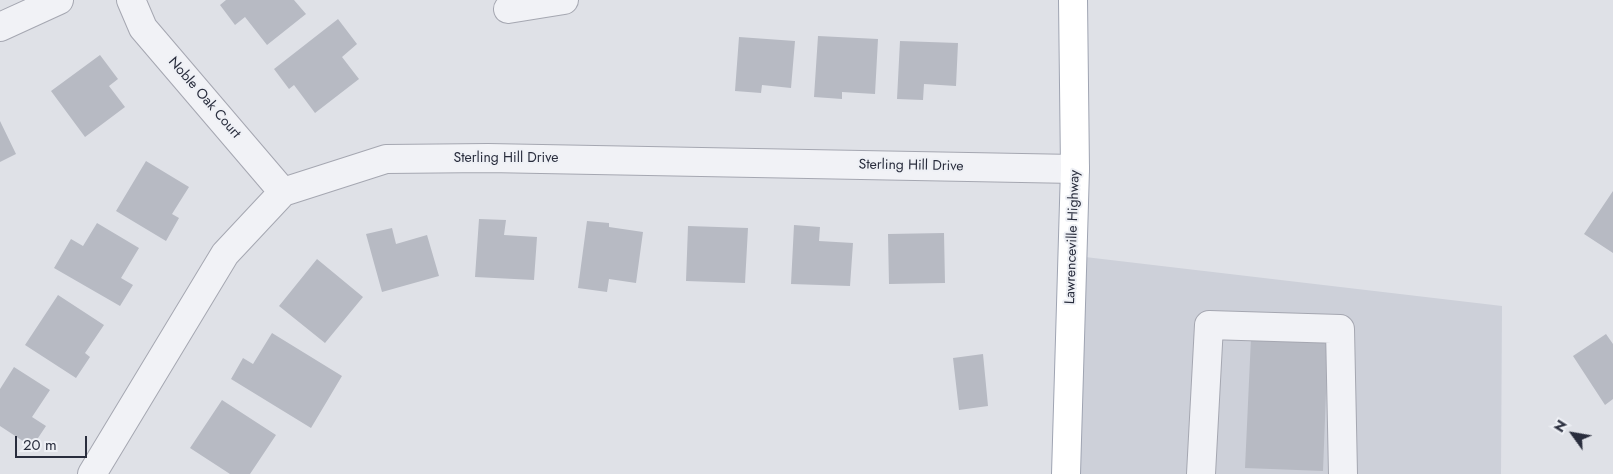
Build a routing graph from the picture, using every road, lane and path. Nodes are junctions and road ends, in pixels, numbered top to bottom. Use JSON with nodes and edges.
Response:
{"nodes":[{"id":1,"x":59,"y":0,"type":"edge"},
{"id":2,"x":131,"y":0,"type":"edge"},
{"id":3,"x":564,"y":0,"type":"edge"},
{"id":4,"x":1073,"y":0,"type":"edge"},
{"id":5,"x":508,"y":9,"type":"dead end"},
{"id":6,"x":0,"y":27,"type":"edge"},
{"id":7,"x":1075,"y":169,"type":"junction"},
{"id":8,"x":284,"y":192,"type":"junction"},
{"id":9,"x":92,"y":474,"type":"edge"},
{"id":10,"x":1066,"y":474,"type":"edge"},
{"id":11,"x":1203,"y":474,"type":"edge"},
{"id":12,"x":1343,"y":474,"type":"edge"}],
"edges":[{"from":1,"to":6,"type":"street"},
{"from":2,"to":8,"type":"street","name":"Noble Oak Court"},
{"from":3,"to":5,"type":"street"},
{"from":4,"to":7,"type":"main road","name":"Lawrenceville Highway"},
{"from":7,"to":8,"type":"street","name":"Sterling Hill Drive"},
{"from":7,"to":10,"type":"main road","name":"Lawrenceville Highway"},
{"from":8,"to":9,"type":"street","name":"Sterling Hill Drive"},
{"from":11,"to":12,"type":"street"}]}
